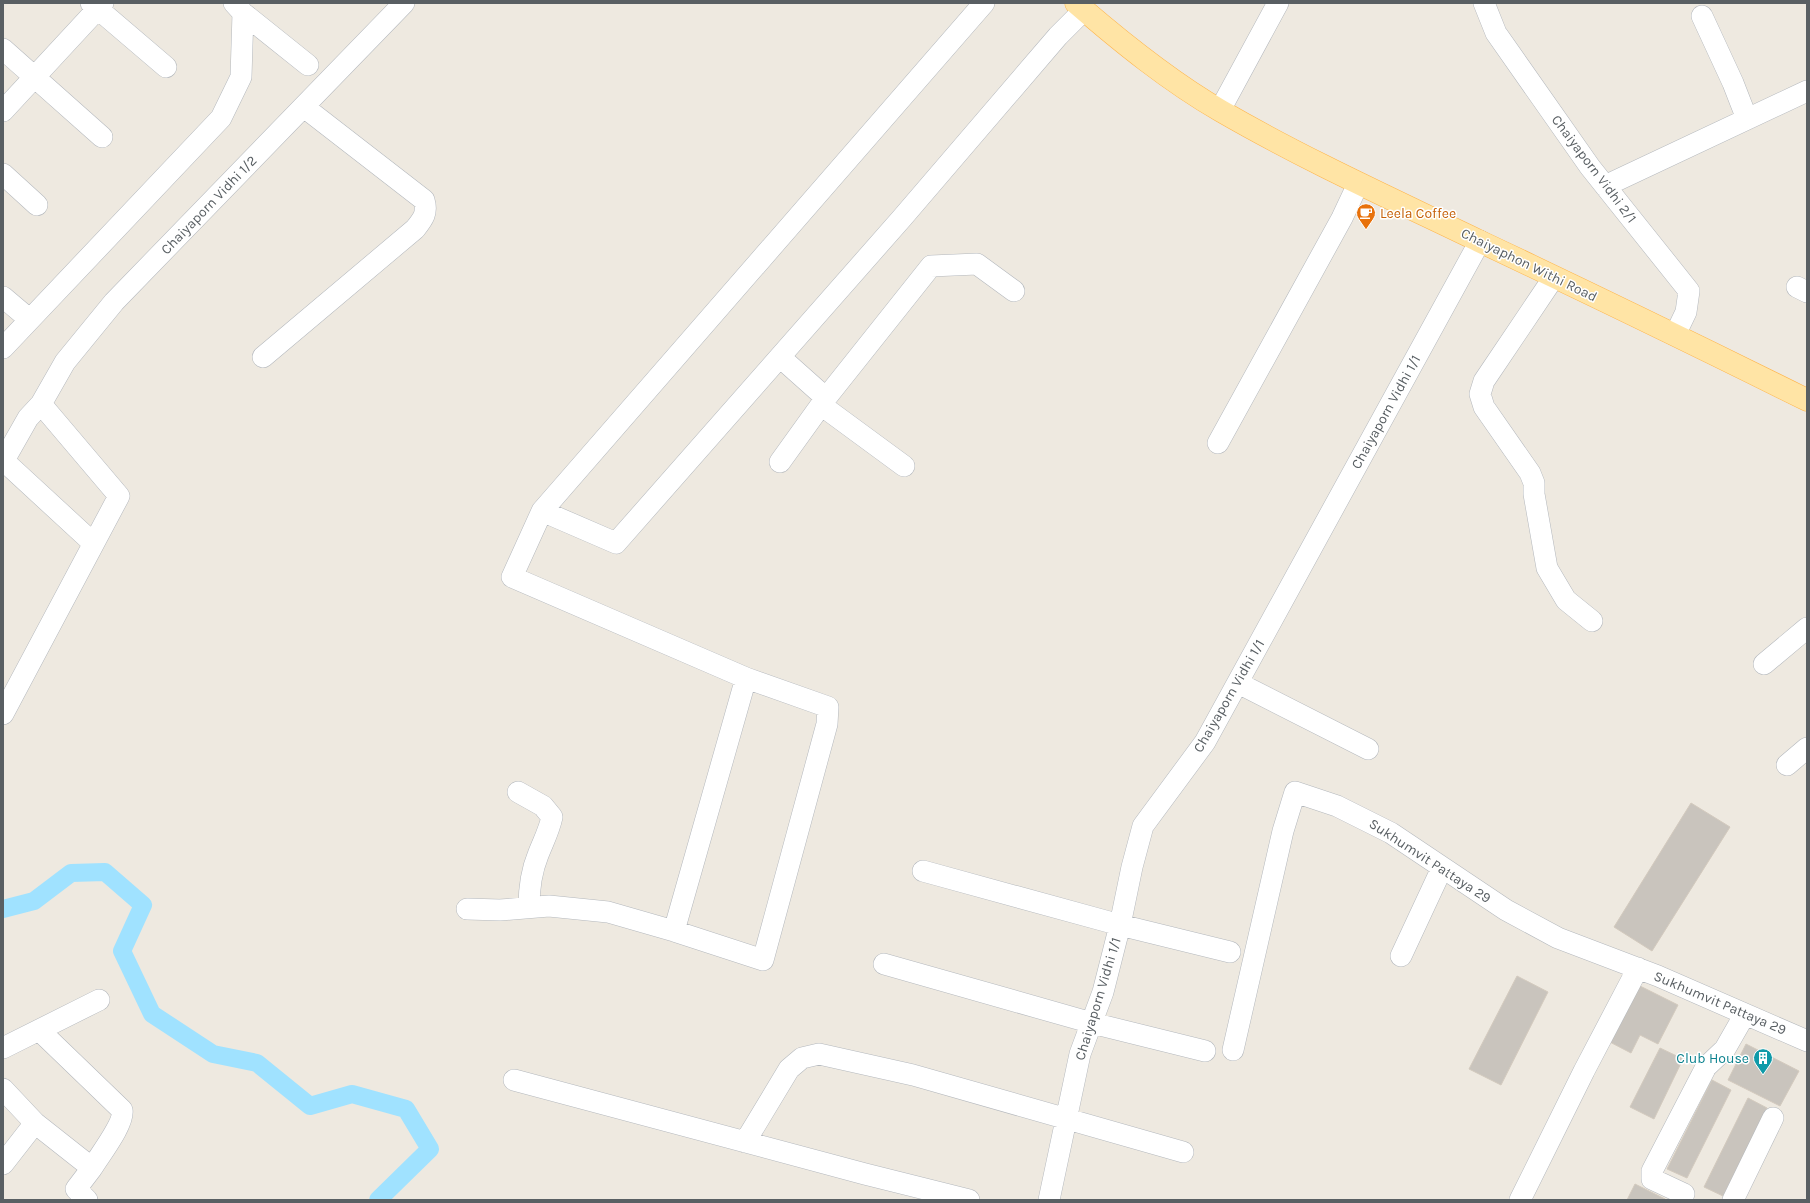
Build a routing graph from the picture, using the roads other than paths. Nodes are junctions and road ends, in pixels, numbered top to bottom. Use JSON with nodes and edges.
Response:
{"nodes":[{"id":1,"x":404,"y":3,"type":"edge"},
{"id":2,"x":984,"y":3,"type":"edge"},
{"id":3,"x":1278,"y":3,"type":"edge"},
{"id":4,"x":1484,"y":3,"type":"edge"},
{"id":5,"x":97,"y":5,"type":"edge"},
{"id":6,"x":238,"y":8,"type":"edge"},
{"id":7,"x":1088,"y":8,"type":"edge"},
{"id":8,"x":1702,"y":16,"type":"dead end"},
{"id":9,"x":3,"y":49,"type":"edge"},
{"id":10,"x":308,"y":65,"type":"dead end"},
{"id":11,"x":166,"y":67,"type":"dead end"},
{"id":12,"x":34,"y":76,"type":"junction"},
{"id":13,"x":1807,"y":91,"type":"edge"},
{"id":14,"x":304,"y":107,"type":"junction"},
{"id":15,"x":3,"y":110,"type":"edge"},
{"id":16,"x":1220,"y":110,"type":"junction"},
{"id":17,"x":1747,"y":119,"type":"junction"},
{"id":18,"x":102,"y":137,"type":"dead end"},
{"id":19,"x":3,"y":174,"type":"edge"},
{"id":20,"x":1358,"y":184,"type":"junction"},
{"id":21,"x":1605,"y":186,"type":"junction"},
{"id":22,"x":37,"y":205,"type":"dead end"},
{"id":23,"x":1480,"y":241,"type":"junction"},
{"id":24,"x":1554,"y":277,"type":"junction"},
{"id":25,"x":1014,"y":291,"type":"dead end"},
{"id":26,"x":3,"y":297,"type":"edge"},
{"id":27,"x":29,"y":320,"type":"junction"},
{"id":28,"x":1674,"y":335,"type":"junction"},
{"id":29,"x":3,"y":348,"type":"edge"},
{"id":30,"x":263,"y":357,"type":"dead end"},
{"id":31,"x":780,"y":357,"type":"junction"},
{"id":32,"x":1807,"y":400,"type":"edge"},
{"id":33,"x":824,"y":402,"type":"junction"},
{"id":34,"x":34,"y":411,"type":"junction"},
{"id":35,"x":1218,"y":443,"type":"dead end"},
{"id":36,"x":3,"y":461,"type":"edge"},
{"id":37,"x":780,"y":462,"type":"dead end"},
{"id":38,"x":904,"y":466,"type":"dead end"},
{"id":39,"x":542,"y":511,"type":"junction"},
{"id":40,"x":93,"y":543,"type":"junction"},
{"id":41,"x":1592,"y":621,"type":"dead end"},
{"id":42,"x":1807,"y":628,"type":"edge"},
{"id":43,"x":1764,"y":664,"type":"dead end"},
{"id":44,"x":746,"y":678,"type":"junction"},
{"id":45,"x":1238,"y":683,"type":"junction"},
{"id":46,"x":3,"y":714,"type":"edge"},
{"id":47,"x":1807,"y":748,"type":"edge"},
{"id":48,"x":1368,"y":749,"type":"dead end"},
{"id":49,"x":1787,"y":765,"type":"dead end"},
{"id":50,"x":518,"y":792,"type":"dead end"},
{"id":51,"x":1442,"y":868,"type":"junction"},
{"id":52,"x":923,"y":871,"type":"dead end"},
{"id":53,"x":529,"y":907,"type":"junction"},
{"id":54,"x":467,"y":909,"type":"dead end"},
{"id":55,"x":1120,"y":925,"type":"junction"},
{"id":56,"x":674,"y":931,"type":"junction"},
{"id":57,"x":1230,"y":952,"type":"dead end"},
{"id":58,"x":1401,"y":956,"type":"dead end"},
{"id":59,"x":884,"y":964,"type":"dead end"},
{"id":60,"x":1638,"y":968,"type":"junction"},
{"id":61,"x":99,"y":1000,"type":"dead end"},
{"id":62,"x":1745,"y":1014,"type":"junction"},
{"id":63,"x":1092,"y":1023,"type":"junction"},
{"id":64,"x":39,"y":1030,"type":"junction"},
{"id":65,"x":1807,"y":1041,"type":"edge"},
{"id":66,"x":3,"y":1048,"type":"edge"},
{"id":67,"x":1233,"y":1050,"type":"dead end"},
{"id":68,"x":1205,"y":1051,"type":"dead end"},
{"id":69,"x":514,"y":1080,"type":"dead end"},
{"id":70,"x":3,"y":1089,"type":"edge"},
{"id":71,"x":1066,"y":1118,"type":"junction"},
{"id":72,"x":1772,"y":1118,"type":"dead end"},
{"id":73,"x":35,"y":1122,"type":"junction"},
{"id":74,"x":745,"y":1142,"type":"junction"},
{"id":75,"x":1183,"y":1152,"type":"dead end"},
{"id":76,"x":3,"y":1164,"type":"edge"},
{"id":77,"x":92,"y":1168,"type":"junction"},
{"id":78,"x":77,"y":1196,"type":"edge"},
{"id":79,"x":1688,"y":1198,"type":"edge"},
{"id":80,"x":969,"y":1200,"type":"edge"},
{"id":81,"x":1049,"y":1200,"type":"edge"},
{"id":82,"x":1520,"y":1200,"type":"edge"},
{"id":83,"x":1733,"y":1200,"type":"edge"}],
"edges":[{"from":1,"to":14,"type":"street","name":"Chaiyaporn Vidhi 1/2"},
{"from":2,"to":39,"type":"street"},
{"from":3,"to":16,"type":"street"},
{"from":4,"to":21,"type":"street","name":"Chaiyaporn Vidhi 2/1"},
{"from":5,"to":11,"type":"street"},
{"from":5,"to":12,"type":"street"},
{"from":6,"to":10,"type":"street"},
{"from":6,"to":27,"type":"street"},
{"from":7,"to":16,"type":"main road","name":"Chaiyaphon Withi Road"},
{"from":7,"to":31,"type":"street"},
{"from":8,"to":17,"type":"street"},
{"from":9,"to":12,"type":"street"},
{"from":12,"to":15,"type":"street"},
{"from":12,"to":18,"type":"street"},
{"from":13,"to":17,"type":"street"},
{"from":14,"to":30,"type":"street"},
{"from":14,"to":34,"type":"street","name":"Chaiyaporn Vidhi 1/2"},
{"from":16,"to":20,"type":"main road","name":"Chaiyaphon Withi Road"},
{"from":17,"to":21,"type":"street"},
{"from":19,"to":22,"type":"street"},
{"from":20,"to":23,"type":"main road","name":"Chaiyaphon Withi Road"},
{"from":20,"to":35,"type":"street"},
{"from":21,"to":28,"type":"street","name":"Chaiyaporn Vidhi 2/1"},
{"from":23,"to":24,"type":"main road","name":"Chaiyaphon Withi Road"},
{"from":23,"to":45,"type":"street","name":"Chaiyaporn Vidhi 1/1"},
{"from":24,"to":28,"type":"main road","name":"Chaiyaphon Withi Road"},
{"from":24,"to":41,"type":"street"},
{"from":25,"to":33,"type":"street"},
{"from":26,"to":27,"type":"street"},
{"from":27,"to":29,"type":"street"},
{"from":28,"to":32,"type":"main road","name":"Chaiyaphon Withi Road"},
{"from":31,"to":33,"type":"street"},
{"from":31,"to":39,"type":"street"},
{"from":33,"to":37,"type":"street"},
{"from":33,"to":38,"type":"street"},
{"from":34,"to":36,"type":"street","name":"Chaiyaporn Vidhi 1/2"},
{"from":34,"to":40,"type":"street"},
{"from":36,"to":40,"type":"street"},
{"from":39,"to":44,"type":"street"},
{"from":40,"to":46,"type":"street"},
{"from":42,"to":43,"type":"street"},
{"from":44,"to":56,"type":"street"},
{"from":44,"to":56,"type":"street"},
{"from":45,"to":48,"type":"street"},
{"from":45,"to":55,"type":"street","name":"Chaiyaporn Vidhi 1/1"},
{"from":47,"to":49,"type":"street"},
{"from":50,"to":53,"type":"street"},
{"from":51,"to":58,"type":"street"},
{"from":51,"to":60,"type":"street","name":"Sukhumvit Pattaya 29"},
{"from":51,"to":67,"type":"street","name":"Sukhumvit Pattaya 29"},
{"from":52,"to":55,"type":"street"},
{"from":53,"to":54,"type":"street"},
{"from":53,"to":56,"type":"street"},
{"from":55,"to":57,"type":"street"},
{"from":55,"to":63,"type":"street","name":"Chaiyaporn Vidhi 1/1"},
{"from":59,"to":63,"type":"street"},
{"from":60,"to":62,"type":"street","name":"Sukhumvit Pattaya 29"},
{"from":60,"to":82,"type":"street"},
{"from":61,"to":64,"type":"street"},
{"from":62,"to":65,"type":"street","name":"Sukhumvit Pattaya 29"},
{"from":62,"to":79,"type":"street"},
{"from":63,"to":68,"type":"street"},
{"from":63,"to":71,"type":"street","name":"Chaiyaporn Vidhi 1/1"},
{"from":64,"to":66,"type":"street"},
{"from":64,"to":77,"type":"street"},
{"from":69,"to":74,"type":"street"},
{"from":70,"to":73,"type":"street"},
{"from":71,"to":74,"type":"street"},
{"from":71,"to":75,"type":"street"},
{"from":71,"to":81,"type":"street","name":"Chaiyaporn Vidhi 1/1"},
{"from":72,"to":83,"type":"street"},
{"from":73,"to":76,"type":"street"},
{"from":73,"to":77,"type":"street"},
{"from":74,"to":80,"type":"street"},
{"from":77,"to":78,"type":"street"}]}
